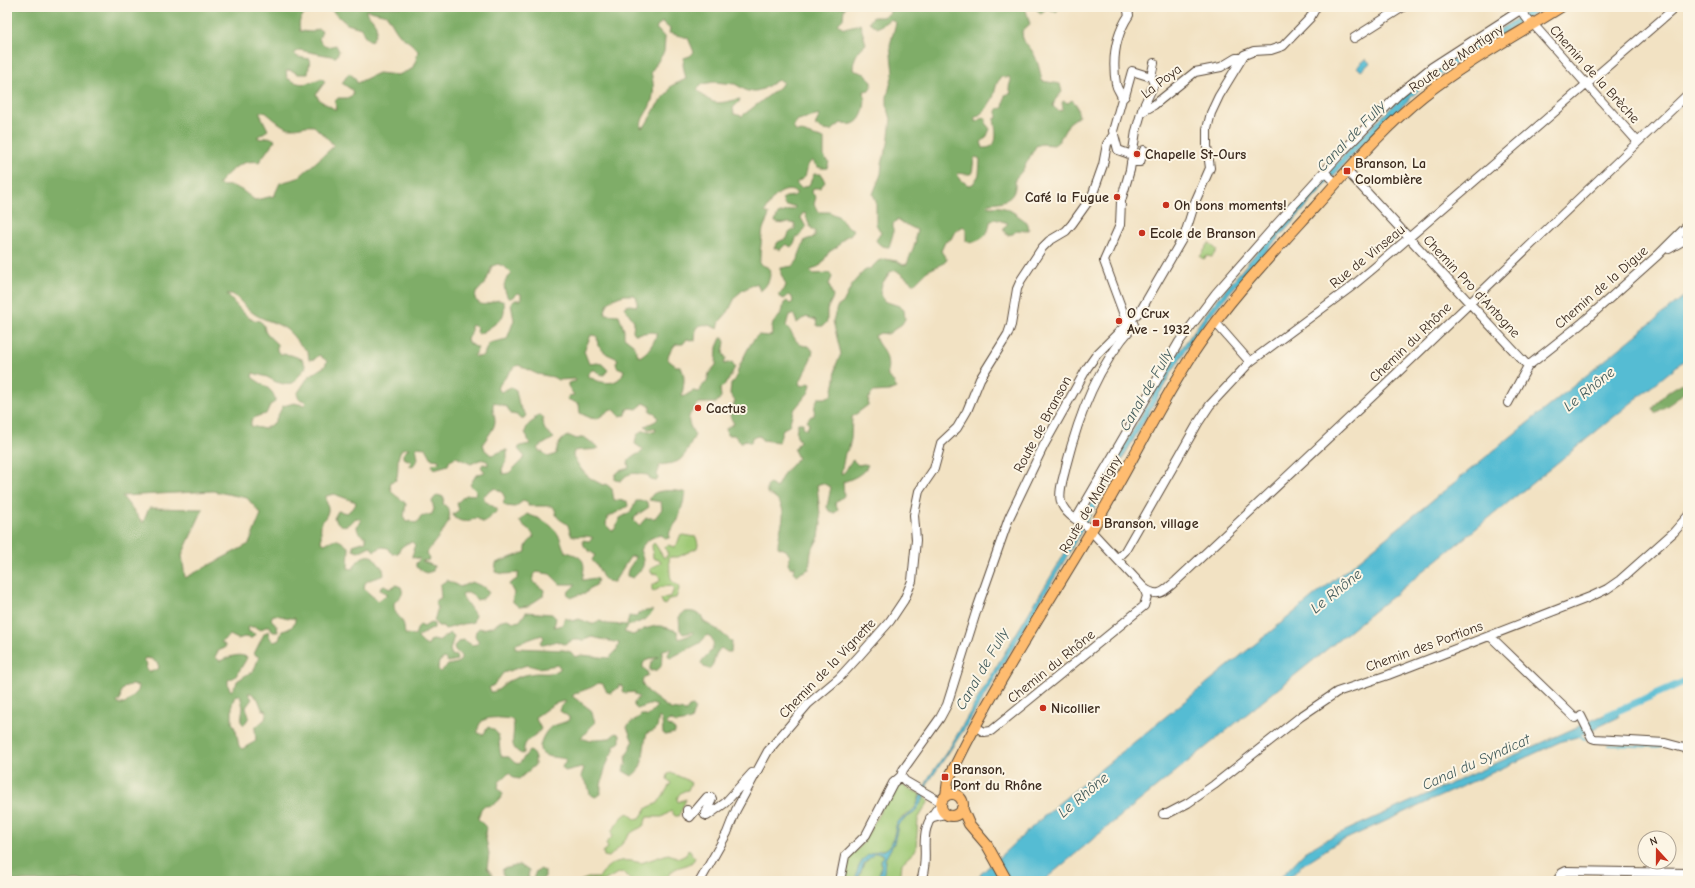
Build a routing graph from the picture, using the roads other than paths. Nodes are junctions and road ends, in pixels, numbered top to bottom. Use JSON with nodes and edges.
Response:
{"nodes":[{"id":1,"x":1127,"y":7,"type":"edge"},
{"id":2,"x":1316,"y":7,"type":"edge"},
{"id":3,"x":1403,"y":7,"type":"edge"},
{"id":4,"x":1561,"y":7,"type":"edge"},
{"id":5,"x":1676,"y":7,"type":"edge"},
{"id":6,"x":1521,"y":9,"type":"edge"},
{"id":7,"x":1531,"y":23,"type":"junction"},
{"id":8,"x":1354,"y":38,"type":"dead end"},
{"id":9,"x":1242,"y":58,"type":"junction"},
{"id":10,"x":1154,"y":63,"type":"dead end"},
{"id":11,"x":1151,"y":77,"type":"junction"},
{"id":12,"x":1587,"y":84,"type":"junction"},
{"id":13,"x":1688,"y":94,"type":"edge"},
{"id":14,"x":1122,"y":99,"type":"junction"},
{"id":15,"x":1142,"y":112,"type":"junction"},
{"id":16,"x":1114,"y":134,"type":"junction"},
{"id":17,"x":1638,"y":141,"type":"junction"},
{"id":18,"x":1144,"y":150,"type":"dead end"},
{"id":19,"x":1131,"y":158,"type":"junction"},
{"id":20,"x":1347,"y":171,"type":"junction"},
{"id":21,"x":1324,"y":172,"type":"junction"},
{"id":22,"x":1336,"y":183,"type":"junction"},
{"id":23,"x":1688,"y":225,"type":"edge"},
{"id":24,"x":1410,"y":238,"type":"junction"},
{"id":25,"x":1688,"y":238,"type":"edge"},
{"id":26,"x":1658,"y":255,"type":"junction"},
{"id":27,"x":1469,"y":302,"type":"junction"},
{"id":28,"x":1129,"y":322,"type":"junction"},
{"id":29,"x":1215,"y":322,"type":"junction"},
{"id":30,"x":1250,"y":362,"type":"junction"},
{"id":31,"x":1528,"y":366,"type":"junction"},
{"id":32,"x":1508,"y":403,"type":"dead end"},
{"id":33,"x":1688,"y":516,"type":"edge"},
{"id":34,"x":1077,"y":520,"type":"junction"},
{"id":35,"x":1090,"y":529,"type":"junction"},
{"id":36,"x":1117,"y":559,"type":"junction"},
{"id":37,"x":1144,"y":588,"type":"junction"},
{"id":38,"x":1490,"y":636,"type":"junction"},
{"id":39,"x":976,"y":726,"type":"junction"},
{"id":40,"x":1688,"y":749,"type":"edge"},
{"id":41,"x":759,"y":765,"type":"junction"},
{"id":42,"x":901,"y":776,"type":"junction"},
{"id":43,"x":949,"y":778,"type":"junction"},
{"id":44,"x":957,"y":796,"type":"junction"},
{"id":45,"x":940,"y":800,"type":"junction"},
{"id":46,"x":962,"y":808,"type":"junction"},
{"id":47,"x":688,"y":810,"type":"dead end"},
{"id":48,"x":1163,"y":814,"type":"dead end"},
{"id":49,"x":949,"y":815,"type":"junction"},
{"id":50,"x":930,"y":818,"type":"junction"},
{"id":51,"x":969,"y":824,"type":"junction"},
{"id":52,"x":1688,"y":873,"type":"edge"},
{"id":53,"x":700,"y":881,"type":"edge"},
{"id":54,"x":840,"y":881,"type":"edge"},
{"id":55,"x":921,"y":881,"type":"edge"},
{"id":56,"x":1007,"y":881,"type":"edge"},
{"id":57,"x":1557,"y":881,"type":"edge"}],
"edges":[{"from":1,"to":14,"type":"street"},
{"from":2,"to":9,"type":"street","name":"La Poya"},
{"from":3,"to":8,"type":"street"},
{"from":4,"to":7,"type":"main road","name":"Route de Martigny"},
{"from":5,"to":12,"type":"street","name":"Rue de Vinseau"},
{"from":6,"to":7,"type":"street","name":"Chemin de la Brèche"},
{"from":6,"to":21,"type":"street"},
{"from":7,"to":12,"type":"street","name":"Chemin de la Brèche"},
{"from":7,"to":20,"type":"main road","name":"Route de Martigny"},
{"from":9,"to":15,"type":"street","name":"La Poya"},
{"from":9,"to":28,"type":"street","name":"Route de Branson"},
{"from":10,"to":11,"type":"street"},
{"from":11,"to":14,"type":"street","name":"Chemin de la Vignette"},
{"from":11,"to":15,"type":"street"},
{"from":12,"to":17,"type":"street","name":"Chemin de la Brèche"},
{"from":12,"to":24,"type":"street","name":"Rue de Vinseau"},
{"from":13,"to":17,"type":"street","name":"Chemin du Rhône"},
{"from":14,"to":16,"type":"street","name":"Chemin de la Vignette"},
{"from":15,"to":19,"type":"street"},
{"from":16,"to":19,"type":"street"},
{"from":16,"to":41,"type":"street","name":"Chemin de la Vignette"},
{"from":17,"to":27,"type":"street","name":"Chemin du Rhône"},
{"from":18,"to":19,"type":"street"},
{"from":19,"to":28,"type":"street"},
{"from":20,"to":22,"type":"main road","name":"Route de Martigny"},
{"from":20,"to":24,"type":"street","name":"Chemin Pro d'Antogne"},
{"from":21,"to":22,"type":"street"},
{"from":21,"to":34,"type":"street"},
{"from":22,"to":29,"type":"main road","name":"Route de Martigny"},
{"from":23,"to":26,"type":"street","name":"Chemin de la Digue"},
{"from":24,"to":27,"type":"street","name":"Chemin Pro d'Antogne"},
{"from":24,"to":30,"type":"street","name":"Rue de Vinseau"},
{"from":25,"to":26,"type":"street"},
{"from":26,"to":31,"type":"street","name":"Chemin de la Digue"},
{"from":27,"to":31,"type":"street","name":"Chemin Pro d'Antogne"},
{"from":27,"to":37,"type":"street","name":"Chemin du Rhône"},
{"from":28,"to":34,"type":"street"},
{"from":28,"to":42,"type":"street","name":"Route de Branson"},
{"from":29,"to":30,"type":"street"},
{"from":29,"to":35,"type":"main road","name":"Route de Martigny"},
{"from":30,"to":36,"type":"street","name":"Rue de Vinseau"},
{"from":31,"to":32,"type":"street"},
{"from":33,"to":38,"type":"street","name":"Chemin des Portions"},
{"from":34,"to":35,"type":"street"},
{"from":35,"to":36,"type":"street"},
{"from":35,"to":39,"type":"main road","name":"Route de Martigny"},
{"from":36,"to":37,"type":"street"},
{"from":37,"to":39,"type":"street","name":"Chemin du Rhône"},
{"from":38,"to":40,"type":"street"},
{"from":38,"to":48,"type":"street","name":"Chemin des Portions"},
{"from":39,"to":43,"type":"main road","name":"Route de Martigny"},
{"from":41,"to":47,"type":"street"},
{"from":41,"to":53,"type":"street","name":"Chemin de la Vignette"},
{"from":42,"to":45,"type":"street"},
{"from":42,"to":54,"type":"street","name":"Route de Branson"},
{"from":43,"to":44,"type":"main road"},
{"from":43,"to":45,"type":"main road","name":"Route de Martigny"},
{"from":44,"to":45,"type":"main road"},
{"from":44,"to":46,"type":"main road"},
{"from":45,"to":49,"type":"main road"},
{"from":45,"to":50,"type":"street"},
{"from":46,"to":49,"type":"main road"},
{"from":46,"to":51,"type":"main road"},
{"from":49,"to":50,"type":"street"},
{"from":49,"to":51,"type":"main road"},
{"from":50,"to":55,"type":"street"},
{"from":51,"to":56,"type":"main road"},
{"from":52,"to":57,"type":"street"}]}
